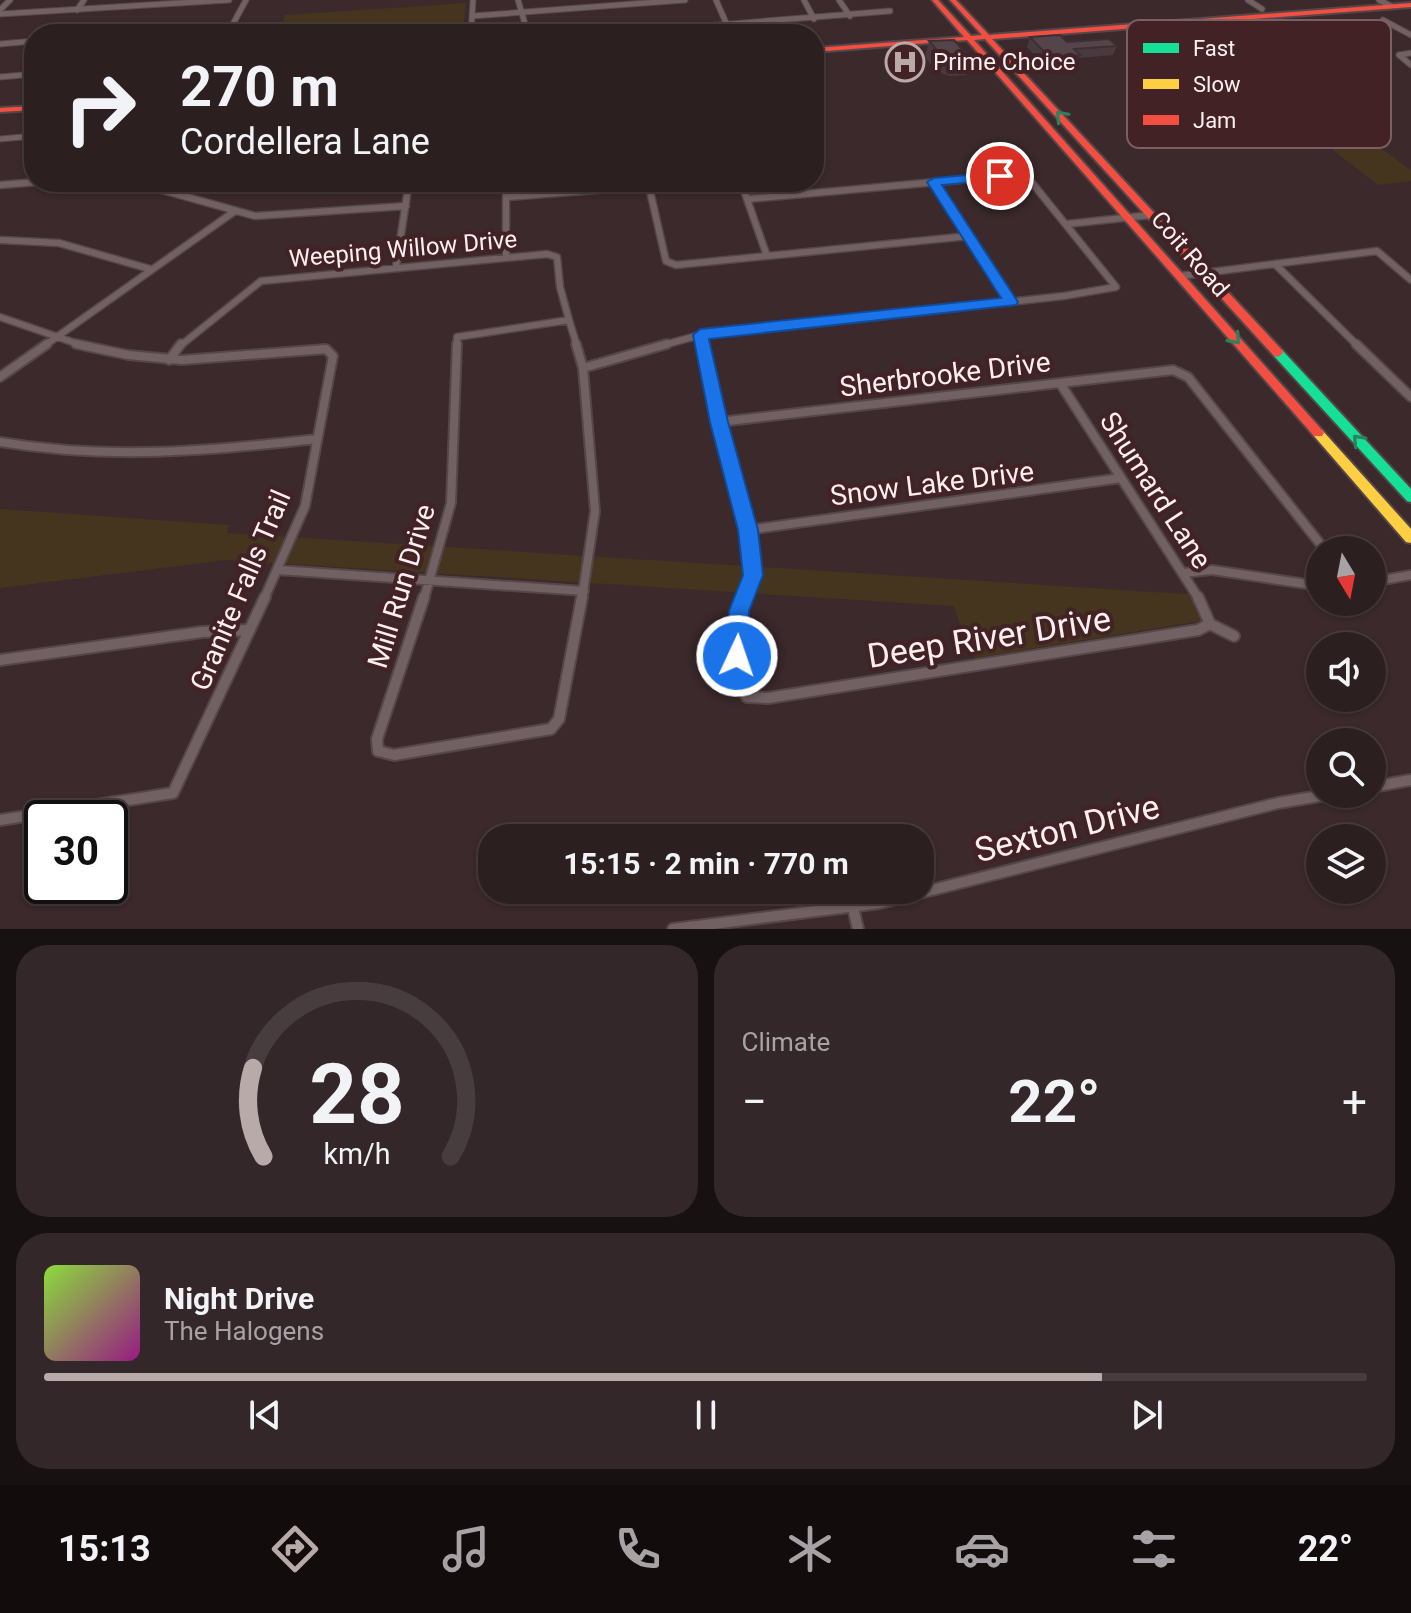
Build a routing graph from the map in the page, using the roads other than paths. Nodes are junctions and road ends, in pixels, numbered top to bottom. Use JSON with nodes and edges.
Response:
{"nodes":[{"id":1,"x":10,"y":0,"type":"edge"},
{"id":2,"x":84,"y":0,"type":"edge"},
{"id":3,"x":229,"y":0,"type":"edge"},
{"id":4,"x":246,"y":0,"type":"edge"},
{"id":5,"x":473,"y":0,"type":"edge"},
{"id":6,"x":518,"y":0,"type":"edge"},
{"id":7,"x":672,"y":0,"type":"edge"},
{"id":8,"x":685,"y":0,"type":"edge"},
{"id":9,"x":716,"y":0,"type":"edge"},
{"id":10,"x":804,"y":0,"type":"edge"},
{"id":11,"x":839,"y":0,"type":"edge"},
{"id":12,"x":935,"y":0,"type":"edge"},
{"id":13,"x":953,"y":0,"type":"edge"},
{"id":14,"x":1248,"y":0,"type":"edge"},
{"id":15,"x":189,"y":1,"type":"edge"},
{"id":16,"x":1384,"y":2,"type":"edge"},
{"id":17,"x":1411,"y":5,"type":"edge"},
{"id":18,"x":77,"y":10,"type":"junction"},
{"id":19,"x":890,"y":11,"type":"dead end"},
{"id":20,"x":0,"y":12,"type":"edge"},
{"id":21,"x":1266,"y":12,"type":"junction"},
{"id":22,"x":521,"y":13,"type":"junction"},
{"id":23,"x":472,"y":16,"type":"junction"},
{"id":24,"x":850,"y":16,"type":"junction"},
{"id":25,"x":814,"y":19,"type":"junction"},
{"id":26,"x":1155,"y":20,"type":"edge"},
{"id":27,"x":1127,"y":22,"type":"edge"},
{"id":28,"x":233,"y":24,"type":"edge"},
{"id":29,"x":472,"y":24,"type":"edge"},
{"id":30,"x":525,"y":24,"type":"edge"},
{"id":31,"x":727,"y":24,"type":"edge"},
{"id":32,"x":742,"y":24,"type":"edge"},
{"id":33,"x":1391,"y":24,"type":"edge"},
{"id":34,"x":983,"y":32,"type":"junction"},
{"id":35,"x":965,"y":34,"type":"junction"},
{"id":36,"x":1411,"y":35,"type":"edge"},
{"id":37,"x":24,"y":42,"type":"edge"},
{"id":38,"x":824,"y":43,"type":"edge"},
{"id":39,"x":0,"y":44,"type":"edge"},
{"id":40,"x":842,"y":44,"type":"junction"},
{"id":41,"x":824,"y":48,"type":"edge"},
{"id":42,"x":1411,"y":53,"type":"edge"},
{"id":43,"x":1411,"y":65,"type":"edge"},
{"id":44,"x":24,"y":75,"type":"edge"},
{"id":45,"x":0,"y":77,"type":"edge"},
{"id":46,"x":1041,"y":95,"type":"junction"},
{"id":47,"x":1022,"y":96,"type":"junction"},
{"id":48,"x":24,"y":100,"type":"edge"},
{"id":49,"x":0,"y":104,"type":"edge"},
{"id":50,"x":24,"y":107,"type":"edge"},
{"id":51,"x":24,"y":137,"type":"edge"},
{"id":52,"x":0,"y":139,"type":"edge"},
{"id":53,"x":1094,"y":152,"type":"junction"},
{"id":54,"x":1075,"y":154,"type":"junction"},
{"id":55,"x":934,"y":182,"type":"junction"},
{"id":56,"x":24,"y":183,"type":"edge"},
{"id":57,"x":0,"y":185,"type":"edge"},
{"id":58,"x":168,"y":192,"type":"edge"},
{"id":59,"x":408,"y":192,"type":"edge"},
{"id":60,"x":507,"y":192,"type":"edge"},
{"id":61,"x":570,"y":192,"type":"edge"},
{"id":62,"x":650,"y":192,"type":"edge"},
{"id":63,"x":745,"y":192,"type":"edge"},
{"id":64,"x":507,"y":197,"type":"junction"},
{"id":65,"x":747,"y":199,"type":"junction"},
{"id":66,"x":406,"y":206,"type":"junction"},
{"id":67,"x":235,"y":211,"type":"junction"},
{"id":68,"x":1151,"y":215,"type":"junction"},
{"id":69,"x":1128,"y":217,"type":"junction"},
{"id":70,"x":1067,"y":224,"type":"junction"},
{"id":71,"x":969,"y":236,"type":"junction"},
{"id":72,"x":0,"y":240,"type":"edge"},
{"id":73,"x":767,"y":256,"type":"junction"},
{"id":74,"x":506,"y":257,"type":"junction"},
{"id":75,"x":1275,"y":264,"type":"junction"},
{"id":76,"x":396,"y":267,"type":"junction"},
{"id":77,"x":150,"y":269,"type":"junction"},
{"id":78,"x":1204,"y":273,"type":"junction"},
{"id":79,"x":1180,"y":276,"type":"junction"},
{"id":80,"x":1411,"y":280,"type":"edge"},
{"id":81,"x":1011,"y":302,"type":"junction"},
{"id":82,"x":0,"y":317,"type":"edge"},
{"id":83,"x":572,"y":320,"type":"junction"},
{"id":84,"x":700,"y":335,"type":"junction"},
{"id":85,"x":52,"y":339,"type":"junction"},
{"id":86,"x":169,"y":360,"type":"junction"},
{"id":87,"x":583,"y":368,"type":"junction"},
{"id":88,"x":0,"y":377,"type":"edge"},
{"id":89,"x":1060,"y":383,"type":"junction"},
{"id":90,"x":1411,"y":397,"type":"edge"},
{"id":91,"x":719,"y":422,"type":"junction"},
{"id":92,"x":317,"y":439,"type":"junction"},
{"id":93,"x":0,"y":442,"type":"edge"},
{"id":94,"x":1121,"y":478,"type":"junction"},
{"id":95,"x":1411,"y":497,"type":"edge"},
{"id":96,"x":748,"y":530,"type":"junction"},
{"id":97,"x":1314,"y":536,"type":"edge"},
{"id":98,"x":1411,"y":538,"type":"edge"},
{"id":99,"x":278,"y":570,"type":"junction"},
{"id":100,"x":1183,"y":573,"type":"junction"},
{"id":101,"x":1411,"y":575,"type":"edge"},
{"id":102,"x":1386,"y":579,"type":"edge"},
{"id":103,"x":429,"y":581,"type":"junction"},
{"id":104,"x":1306,"y":584,"type":"edge"},
{"id":105,"x":584,"y":591,"type":"junction"},
{"id":106,"x":1210,"y":624,"type":"junction"},
{"id":107,"x":249,"y":630,"type":"junction"},
{"id":108,"x":1234,"y":636,"type":"dead end"},
{"id":109,"x":0,"y":660,"type":"edge"},
{"id":110,"x":1411,"y":780,"type":"edge"},
{"id":111,"x":1386,"y":784,"type":"edge"},
{"id":112,"x":1306,"y":798,"type":"edge"},
{"id":113,"x":0,"y":820,"type":"edge"},
{"id":114,"x":853,"y":907,"type":"junction"},
{"id":115,"x":673,"y":929,"type":"edge"},
{"id":116,"x":858,"y":929,"type":"edge"}],
"edges":[{"from":1,"to":20,"type":"street"},
{"from":2,"to":18,"type":"street"},
{"from":3,"to":15,"type":"street"},
{"from":4,"to":28,"type":"street"},
{"from":5,"to":23,"type":"street"},
{"from":6,"to":22,"type":"street"},
{"from":7,"to":8,"type":"street"},
{"from":7,"to":22,"type":"street"},
{"from":9,"to":31,"type":"street"},
{"from":10,"to":25,"type":"street"},
{"from":11,"to":24,"type":"street"},
{"from":12,"to":35,"type":"main road","name":"Coit Road"},
{"from":13,"to":34,"type":"main road","name":"Coit Road"},
{"from":14,"to":21,"type":"street"},
{"from":15,"to":18,"type":"street"},
{"from":16,"to":17,"type":"main road"},
{"from":16,"to":21,"type":"main road"},
{"from":18,"to":20,"type":"street"},
{"from":19,"to":24,"type":"street"},
{"from":21,"to":26,"type":"main road"},
{"from":22,"to":23,"type":"street"},
{"from":22,"to":30,"type":"street"},
{"from":23,"to":29,"type":"street"},
{"from":24,"to":25,"type":"street"},
{"from":25,"to":32,"type":"street"},
{"from":27,"to":34,"type":"main road"},
{"from":33,"to":36,"type":"street"},
{"from":34,"to":35,"type":"main road"},
{"from":34,"to":46,"type":"main road","name":"Coit Road"},
{"from":35,"to":40,"type":"main road"},
{"from":35,"to":47,"type":"main road","name":"Coit Road"},
{"from":37,"to":39,"type":"street"},
{"from":38,"to":40,"type":"main road"},
{"from":40,"to":41,"type":"main road"},
{"from":42,"to":43,"type":"street"},
{"from":44,"to":45,"type":"street"},
{"from":46,"to":47,"type":"main road"},
{"from":53,"to":46,"type":"main road","name":"Coit Road","one_way":true},
{"from":47,"to":54,"type":"main road","name":"Coit Road"},
{"from":48,"to":49,"type":"main road"},
{"from":49,"to":50,"type":"main road"},
{"from":51,"to":52,"type":"street"},
{"from":53,"to":54,"type":"main road"},
{"from":53,"to":68,"type":"main road","name":"Coit Road"},
{"from":54,"to":69,"type":"main road","name":"Coit Road"},
{"from":55,"to":65,"type":"street"},
{"from":55,"to":70,"type":"street"},
{"from":55,"to":71,"type":"street"},
{"from":56,"to":57,"type":"street"},
{"from":58,"to":67,"type":"street"},
{"from":59,"to":66,"type":"street"},
{"from":60,"to":64,"type":"street"},
{"from":61,"to":64,"type":"street"},
{"from":62,"to":73,"type":"street"},
{"from":63,"to":65,"type":"street"},
{"from":64,"to":74,"type":"street"},
{"from":65,"to":73,"type":"street"},
{"from":66,"to":67,"type":"street"},
{"from":66,"to":76,"type":"street"},
{"from":67,"to":77,"type":"street"},
{"from":68,"to":69,"type":"street"},
{"from":68,"to":78,"type":"main road","name":"Coit Road"},
{"from":69,"to":70,"type":"street"},
{"from":69,"to":79,"type":"main road","name":"Coit Road"},
{"from":70,"to":81,"type":"street"},
{"from":71,"to":73,"type":"street"},
{"from":71,"to":81,"type":"street"},
{"from":72,"to":77,"type":"street"},
{"from":74,"to":76,"type":"street","name":"Weeping Willow Drive"},
{"from":74,"to":83,"type":"street","name":"Weeping Willow Drive"},
{"from":75,"to":78,"type":"street"},
{"from":75,"to":80,"type":"street"},
{"from":75,"to":90,"type":"street"},
{"from":76,"to":86,"type":"street","name":"Weeping Willow Drive"},
{"from":77,"to":85,"type":"street"},
{"from":78,"to":79,"type":"street"},
{"from":95,"to":78,"type":"main road","name":"Coit Road","one_way":true},
{"from":79,"to":98,"type":"main road","name":"Coit Road","one_way":true},
{"from":81,"to":84,"type":"street"},
{"from":82,"to":85,"type":"street"},
{"from":83,"to":87,"type":"street"},
{"from":83,"to":103,"type":"street","name":"Mill Run Drive"},
{"from":84,"to":87,"type":"street"},
{"from":84,"to":91,"type":"street"},
{"from":85,"to":86,"type":"street"},
{"from":85,"to":88,"type":"street"},
{"from":86,"to":92,"type":"street","name":"Granite Falls Trail"},
{"from":87,"to":105,"type":"street"},
{"from":89,"to":91,"type":"street","name":"Sherbrooke Drive"},
{"from":89,"to":94,"type":"street","name":"Shumard Lane"},
{"from":89,"to":97,"type":"street","name":"Sherbrooke Drive"},
{"from":91,"to":96,"type":"street"},
{"from":92,"to":93,"type":"street"},
{"from":92,"to":99,"type":"street","name":"Granite Falls Trail"},
{"from":94,"to":96,"type":"street","name":"Snow Lake Drive"},
{"from":94,"to":100,"type":"street","name":"Shumard Lane"},
{"from":96,"to":106,"type":"street","name":"Deep River Drive"},
{"from":99,"to":103,"type":"street"},
{"from":99,"to":107,"type":"street","name":"Granite Falls Trail"},
{"from":100,"to":104,"type":"street"},
{"from":100,"to":106,"type":"street","name":"Shumard Lane"},
{"from":101,"to":102,"type":"street"},
{"from":103,"to":105,"type":"street"},
{"from":103,"to":105,"type":"street","name":"Mill Run Drive"},
{"from":106,"to":108,"type":"street"},
{"from":107,"to":109,"type":"street"},
{"from":107,"to":113,"type":"street","name":"Granite Falls Trail"},
{"from":110,"to":111,"type":"street"},
{"from":112,"to":114,"type":"street","name":"Sexton Drive"},
{"from":114,"to":115,"type":"street","name":"Sexton Drive"},
{"from":114,"to":116,"type":"street"}]}
